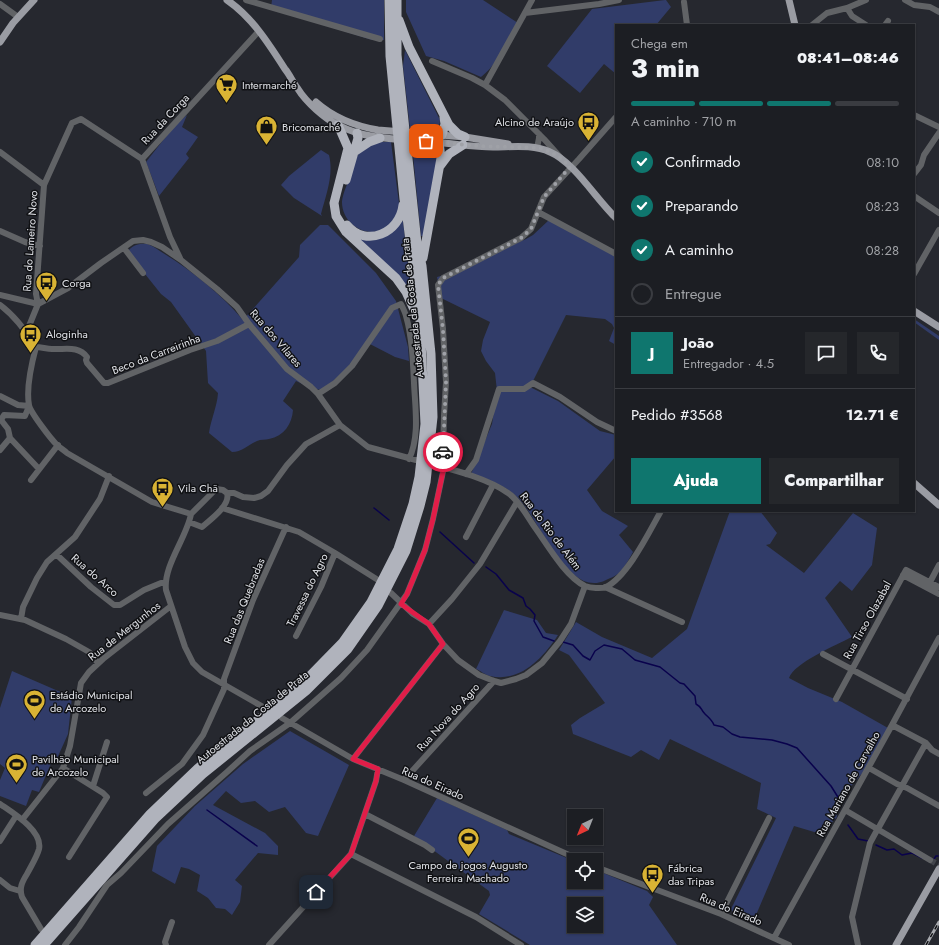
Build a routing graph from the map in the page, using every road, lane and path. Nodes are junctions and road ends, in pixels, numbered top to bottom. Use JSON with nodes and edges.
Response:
{"nodes":[{"id":1,"x":34,"y":0,"type":"edge"},
{"id":2,"x":227,"y":0,"type":"edge"},
{"id":3,"x":250,"y":0,"type":"edge"},
{"id":4,"x":389,"y":0,"type":"edge"},
{"id":5,"x":397,"y":0,"type":"edge"},
{"id":6,"x":532,"y":0,"type":"edge"},
{"id":7,"x":619,"y":0,"type":"edge"},
{"id":8,"x":692,"y":0,"type":"edge"},
{"id":9,"x":789,"y":0,"type":"edge"},
{"id":10,"x":866,"y":0,"type":"edge"},
{"id":11,"x":905,"y":0,"type":"edge"},
{"id":12,"x":682,"y":1,"type":"edge"},
{"id":13,"x":597,"y":2,"type":"edge"},
{"id":14,"x":0,"y":4,"type":"edge"},
{"id":15,"x":847,"y":8,"type":"junction"},
{"id":16,"x":241,"y":10,"type":"junction"},
{"id":17,"x":396,"y":12,"type":"junction"},
{"id":18,"x":939,"y":12,"type":"edge"},
{"id":19,"x":525,"y":13,"type":"junction"},
{"id":20,"x":18,"y":17,"type":"junction"},
{"id":21,"x":687,"y":24,"type":"edge"},
{"id":22,"x":795,"y":24,"type":"edge"},
{"id":23,"x":813,"y":24,"type":"edge"},
{"id":24,"x":864,"y":24,"type":"edge"},
{"id":25,"x":259,"y":31,"type":"junction"},
{"id":26,"x":380,"y":39,"type":"dead end"},
{"id":27,"x":0,"y":42,"type":"edge"},
{"id":28,"x":432,"y":61,"type":"dead end"},
{"id":29,"x":286,"y":70,"type":"junction"},
{"id":30,"x":485,"y":85,"type":"junction"},
{"id":31,"x":444,"y":115,"type":"junction"},
{"id":32,"x":915,"y":115,"type":"edge"},
{"id":33,"x":399,"y":117,"type":"junction"},
{"id":34,"x":615,"y":118,"type":"edge"},
{"id":35,"x":352,"y":124,"type":"junction"},
{"id":36,"x":338,"y":125,"type":"junction"},
{"id":37,"x":939,"y":127,"type":"edge"},
{"id":38,"x":367,"y":128,"type":"junction"},
{"id":39,"x":357,"y":133,"type":"junction"},
{"id":40,"x":939,"y":133,"type":"edge"},
{"id":41,"x":541,"y":136,"type":"junction"},
{"id":42,"x":380,"y":138,"type":"junction"},
{"id":43,"x":426,"y":138,"type":"junction"},
{"id":44,"x":439,"y":139,"type":"junction"},
{"id":45,"x":464,"y":141,"type":"junction"},
{"id":46,"x":539,"y":148,"type":"junction"},
{"id":47,"x":351,"y":150,"type":"junction"},
{"id":48,"x":0,"y":152,"type":"edge"},
{"id":49,"x":404,"y":156,"type":"junction"},
{"id":50,"x":142,"y":159,"type":"junction"},
{"id":51,"x":563,"y":160,"type":"junction"},
{"id":52,"x":439,"y":167,"type":"junction"},
{"id":53,"x":570,"y":167,"type":"junction"},
{"id":54,"x":915,"y":173,"type":"edge"},
{"id":55,"x":44,"y":185,"type":"junction"},
{"id":56,"x":915,"y":197,"type":"edge"},
{"id":57,"x":404,"y":199,"type":"junction"},
{"id":58,"x":538,"y":212,"type":"junction"},
{"id":59,"x":939,"y":213,"type":"edge"},
{"id":60,"x":615,"y":217,"type":"edge"},
{"id":61,"x":939,"y":230,"type":"edge"},
{"id":62,"x":0,"y":231,"type":"edge"},
{"id":63,"x":170,"y":237,"type":"junction"},
{"id":64,"x":40,"y":246,"type":"junction"},
{"id":65,"x":162,"y":247,"type":"junction"},
{"id":66,"x":124,"y":248,"type":"junction"},
{"id":67,"x":615,"y":253,"type":"edge"},
{"id":68,"x":181,"y":260,"type":"junction"},
{"id":69,"x":422,"y":266,"type":"junction"},
{"id":70,"x":915,"y":272,"type":"edge"},
{"id":71,"x":143,"y":273,"type":"dead end"},
{"id":72,"x":0,"y":295,"type":"edge"},
{"id":73,"x":38,"y":304,"type":"junction"},
{"id":74,"x":0,"y":305,"type":"edge"},
{"id":75,"x":915,"y":311,"type":"edge"},
{"id":76,"x":420,"y":321,"type":"junction"},
{"id":77,"x":249,"y":324,"type":"junction"},
{"id":78,"x":939,"y":328,"type":"edge"},
{"id":79,"x":27,"y":331,"type":"junction"},
{"id":80,"x":36,"y":347,"type":"junction"},
{"id":81,"x":318,"y":394,"type":"junction"},
{"id":82,"x":0,"y":396,"type":"edge"},
{"id":83,"x":29,"y":406,"type":"junction"},
{"id":84,"x":340,"y":425,"type":"junction"},
{"id":85,"x":615,"y":431,"type":"edge"},
{"id":86,"x":10,"y":438,"type":"junction"},
{"id":87,"x":58,"y":446,"type":"junction"},
{"id":88,"x":0,"y":450,"type":"edge"},
{"id":89,"x":435,"y":465,"type":"dead end"},
{"id":90,"x":444,"y":467,"type":"junction"},
{"id":91,"x":39,"y":469,"type":"junction"},
{"id":92,"x":466,"y":474,"type":"junction"},
{"id":93,"x":109,"y":476,"type":"junction"},
{"id":94,"x":31,"y":480,"type":"dead end"},
{"id":95,"x":915,"y":484,"type":"edge"},
{"id":96,"x":493,"y":485,"type":"junction"},
{"id":97,"x":227,"y":493,"type":"junction"},
{"id":98,"x":517,"y":502,"type":"junction"},
{"id":99,"x":939,"y":505,"type":"edge"},
{"id":100,"x":222,"y":508,"type":"junction"},
{"id":101,"x":660,"y":512,"type":"edge"},
{"id":102,"x":190,"y":514,"type":"junction"},
{"id":103,"x":189,"y":522,"type":"junction"},
{"id":104,"x":286,"y":527,"type":"junction"},
{"id":105,"x":466,"y":537,"type":"dead end"},
{"id":106,"x":335,"y":553,"type":"junction"},
{"id":107,"x":56,"y":554,"type":"junction"},
{"id":108,"x":939,"y":565,"type":"edge"},
{"id":109,"x":378,"y":580,"type":"dead end"},
{"id":110,"x":165,"y":583,"type":"junction"},
{"id":111,"x":929,"y":585,"type":"junction"},
{"id":112,"x":585,"y":586,"type":"junction"},
{"id":113,"x":605,"y":587,"type":"junction"},
{"id":114,"x":939,"y":587,"type":"edge"},
{"id":115,"x":391,"y":593,"type":"dead end"},
{"id":116,"x":939,"y":594,"type":"edge"},
{"id":117,"x":401,"y":604,"type":"junction"},
{"id":118,"x":171,"y":606,"type":"junction"},
{"id":119,"x":0,"y":615,"type":"edge"},
{"id":120,"x":20,"y":619,"type":"junction"},
{"id":121,"x":682,"y":622,"type":"dead end"},
{"id":122,"x":429,"y":624,"type":"junction"},
{"id":123,"x":296,"y":636,"type":"dead end"},
{"id":124,"x":939,"y":638,"type":"edge"},
{"id":125,"x":443,"y":644,"type":"junction"},
{"id":126,"x":823,"y":654,"type":"dead end"},
{"id":127,"x":98,"y":663,"type":"junction"},
{"id":128,"x":851,"y":670,"type":"junction"},
{"id":129,"x":494,"y":681,"type":"junction"},
{"id":130,"x":224,"y":684,"type":"junction"},
{"id":131,"x":836,"y":699,"type":"dead end"},
{"id":132,"x":907,"y":699,"type":"junction"},
{"id":133,"x":265,"y":708,"type":"dead end"},
{"id":134,"x":282,"y":718,"type":"dead end"},
{"id":135,"x":290,"y":723,"type":"junction"},
{"id":136,"x":892,"y":725,"type":"junction"},
{"id":137,"x":107,"y":742,"type":"dead end"},
{"id":138,"x":926,"y":743,"type":"junction"},
{"id":139,"x":939,"y":754,"type":"edge"},
{"id":140,"x":353,"y":759,"type":"junction"},
{"id":141,"x":63,"y":768,"type":"junction"},
{"id":142,"x":869,"y":768,"type":"junction"},
{"id":143,"x":378,"y":769,"type":"junction"},
{"id":144,"x":404,"y":780,"type":"junction"},
{"id":145,"x":93,"y":786,"type":"junction"},
{"id":146,"x":902,"y":786,"type":"junction"},
{"id":147,"x":146,"y":793,"type":"dead end"},
{"id":148,"x":0,"y":804,"type":"edge"},
{"id":149,"x":939,"y":806,"type":"edge"},
{"id":150,"x":845,"y":810,"type":"junction"},
{"id":151,"x":365,"y":814,"type":"junction"},
{"id":152,"x":19,"y":818,"type":"junction"},
{"id":153,"x":769,"y":818,"type":"dead end"},
{"id":154,"x":0,"y":841,"type":"edge"},
{"id":155,"x":432,"y":850,"type":"dead end"},
{"id":156,"x":351,"y":854,"type":"junction"},
{"id":157,"x":567,"y":854,"type":"edge"},
{"id":158,"x":69,"y":857,"type":"dead end"},
{"id":159,"x":930,"y":860,"type":"tunnel mouth"},
{"id":160,"x":939,"y":869,"type":"edge"},
{"id":161,"x":603,"y":871,"type":"edge"},
{"id":162,"x":0,"y":880,"type":"edge"},
{"id":163,"x":20,"y":891,"type":"junction"},
{"id":164,"x":721,"y":914,"type":"junction"},
{"id":165,"x":172,"y":922,"type":"dead end"},
{"id":166,"x":41,"y":929,"type":"dead end"},
{"id":167,"x":774,"y":938,"type":"junction"},
{"id":168,"x":35,"y":945,"type":"edge"},
{"id":169,"x":44,"y":945,"type":"edge"},
{"id":170,"x":65,"y":945,"type":"edge"},
{"id":171,"x":166,"y":945,"type":"edge"},
{"id":172,"x":269,"y":945,"type":"edge"},
{"id":173,"x":521,"y":945,"type":"edge"},
{"id":174,"x":789,"y":945,"type":"edge"},
{"id":175,"x":858,"y":945,"type":"edge"},
{"id":176,"x":896,"y":945,"type":"edge"}],
"edges":[{"from":1,"to":20,"type":"main road"},
{"from":2,"to":16,"type":"main road"},
{"from":3,"to":16,"type":"street"},
{"from":3,"to":26,"type":"street"},
{"from":4,"to":33,"type":"highway","name":"Autoestrada da Costa de Prata"},
{"from":5,"to":17,"type":"highway","name":"Autoestrada da Costa de Prata"},
{"from":6,"to":19,"type":"street"},
{"from":7,"to":13,"type":"street"},
{"from":8,"to":12,"type":"street"},
{"from":9,"to":22,"type":"main road"},
{"from":10,"to":15,"type":"street"},
{"from":11,"to":18,"type":"street"},
{"from":12,"to":21,"type":"street"},
{"from":13,"to":19,"type":"street"},
{"from":14,"to":20,"type":"street"},
{"from":15,"to":23,"type":"street"},
{"from":15,"to":24,"type":"street"},
{"from":16,"to":25,"type":"main road"},
{"from":17,"to":31,"type":"highway"},
{"from":17,"to":33,"type":"highway","name":"Autoestrada da Costa de Prata"},
{"from":19,"to":30,"type":"street"},
{"from":20,"to":27,"type":"main road"},
{"from":25,"to":29,"type":"main road"},
{"from":25,"to":50,"type":"street","name":"Rua da Corga"},
{"from":28,"to":30,"type":"street"},
{"from":29,"to":35,"type":"main road"},
{"from":29,"to":36,"type":"main road"},
{"from":30,"to":41,"type":"street"},
{"from":31,"to":44,"type":"highway"},
{"from":31,"to":45,"type":"highway"},
{"from":32,"to":37,"type":"street"},
{"from":33,"to":49,"type":"highway","name":"Autoestrada da Costa de Prata"},
{"from":34,"to":53,"type":"street"},
{"from":35,"to":38,"type":"main road"},
{"from":35,"to":39,"type":"main road"},
{"from":36,"to":39,"type":"main road"},
{"from":36,"to":47,"type":"highway"},
{"from":38,"to":39,"type":"main road"},
{"from":38,"to":43,"type":"main road"},
{"from":39,"to":42,"type":"main road"},
{"from":39,"to":47,"type":"highway"},
{"from":40,"to":54,"type":"street"},
{"from":41,"to":46,"type":"street"},
{"from":41,"to":51,"type":"street"},
{"from":42,"to":43,"type":"main road"},
{"from":42,"to":47,"type":"highway"},
{"from":43,"to":44,"type":"main road"},
{"from":44,"to":45,"type":"main road"},
{"from":44,"to":52,"type":"highway"},
{"from":45,"to":46,"type":"main road"},
{"from":45,"to":52,"type":"highway"},
{"from":46,"to":51,"type":"main road"},
{"from":47,"to":57,"type":"highway"},
{"from":47,"to":76,"type":"highway"},
{"from":48,"to":55,"type":"street"},
{"from":49,"to":57,"type":"highway","name":"Autoestrada da Costa de Prata"},
{"from":49,"to":69,"type":"highway","name":"Autoestrada da Costa de Prata"},
{"from":50,"to":55,"type":"street","name":"Rua do Lameiro Novo"},
{"from":50,"to":63,"type":"street","name":"Rua da Corga"},
{"from":51,"to":53,"type":"main road"},
{"from":52,"to":69,"type":"highway"},
{"from":53,"to":58,"type":"street"},
{"from":53,"to":60,"type":"main road"},
{"from":55,"to":64,"type":"street","name":"Rua do Lameiro Novo"},
{"from":56,"to":59,"type":"street"},
{"from":57,"to":76,"type":"highway","name":"Autoestrada da Costa de Prata"},
{"from":58,"to":67,"type":"street"},
{"from":58,"to":90,"type":"street"},
{"from":61,"to":70,"type":"street"},
{"from":62,"to":64,"type":"street"},
{"from":63,"to":65,"type":"street"},
{"from":63,"to":68,"type":"street","name":"Rua da Corga"},
{"from":64,"to":73,"type":"street","name":"Rua do Lameiro Novo"},
{"from":65,"to":66,"type":"street"},
{"from":65,"to":68,"type":"street"},
{"from":66,"to":71,"type":"street"},
{"from":66,"to":73,"type":"street"},
{"from":68,"to":77,"type":"street","name":"Rua dos Vilares"},
{"from":69,"to":169,"type":"highway","name":"Autoestrada da Costa de Prata"},
{"from":72,"to":73,"type":"street"},
{"from":73,"to":79,"type":"street"},
{"from":74,"to":79,"type":"street"},
{"from":75,"to":78,"type":"main road"},
{"from":76,"to":168,"type":"highway","name":"Autoestrada da Costa de Prata"},
{"from":77,"to":80,"type":"street","name":"Beco da Carreirinha"},
{"from":77,"to":81,"type":"street","name":"Rua dos Vilares"},
{"from":79,"to":80,"type":"street"},
{"from":80,"to":83,"type":"street"},
{"from":81,"to":84,"type":"street"},
{"from":81,"to":84,"type":"street"},
{"from":82,"to":83,"type":"street"},
{"from":83,"to":86,"type":"street"},
{"from":83,"to":87,"type":"street"},
{"from":84,"to":97,"type":"street"},
{"from":85,"to":92,"type":"street"},
{"from":86,"to":88,"type":"street"},
{"from":86,"to":91,"type":"street"},
{"from":87,"to":91,"type":"street"},
{"from":87,"to":93,"type":"street"},
{"from":89,"to":90,"type":"street","name":"Rua do Rio de Além"},
{"from":90,"to":92,"type":"street","name":"Rua do Rio de Além"},
{"from":90,"to":117,"type":"street"},
{"from":91,"to":94,"type":"street"},
{"from":92,"to":96,"type":"street","name":"Rua do Rio de Além"},
{"from":93,"to":102,"type":"street"},
{"from":93,"to":107,"type":"street","name":"Rua do Arco"},
{"from":95,"to":99,"type":"main road"},
{"from":96,"to":98,"type":"street","name":"Rua do Rio de Além"},
{"from":96,"to":105,"type":"street"},
{"from":97,"to":100,"type":"street"},
{"from":97,"to":102,"type":"street"},
{"from":98,"to":112,"type":"street","name":"Rua do Rio de Além"},
{"from":98,"to":122,"type":"street"},
{"from":100,"to":103,"type":"street"},
{"from":100,"to":104,"type":"street"},
{"from":101,"to":113,"type":"street"},
{"from":102,"to":103,"type":"street"},
{"from":103,"to":110,"type":"street"},
{"from":104,"to":106,"type":"street"},
{"from":104,"to":130,"type":"street","name":"Rua das Quebradas"},
{"from":106,"to":109,"type":"street"},
{"from":106,"to":123,"type":"street","name":"Travessa do Agro"},
{"from":107,"to":110,"type":"street","name":"Rua do Arco"},
{"from":107,"to":120,"type":"street"},
{"from":108,"to":111,"type":"street"},
{"from":110,"to":118,"type":"street"},
{"from":111,"to":114,"type":"street","name":"Rua Tirso Olazabal"},
{"from":111,"to":116,"type":"street","name":"Rua Tirso Olazabal"},
{"from":111,"to":128,"type":"street","name":"Rua Tirso Olazabal"},
{"from":112,"to":113,"type":"street"},
{"from":112,"to":129,"type":"street"},
{"from":113,"to":121,"type":"street"},
{"from":115,"to":117,"type":"street","name":"Rua Nova do Agro"},
{"from":117,"to":122,"type":"street","name":"Rua Nova do Agro"},
{"from":117,"to":135,"type":"street"},
{"from":118,"to":127,"type":"street","name":"Rua de Mergunhos"},
{"from":118,"to":130,"type":"street"},
{"from":119,"to":120,"type":"street"},
{"from":120,"to":127,"type":"street"},
{"from":122,"to":125,"type":"street","name":"Rua Nova do Agro"},
{"from":124,"to":132,"type":"street","name":"Rua Mariano de Carvalho"},
{"from":125,"to":129,"type":"street","name":"Rua Nova do Agro"},
{"from":125,"to":140,"type":"street"},
{"from":126,"to":128,"type":"street"},
{"from":127,"to":141,"type":"street","name":"Rua de Mergunhos"},
{"from":128,"to":131,"type":"street","name":"Rua Tirso Olazabal"},
{"from":128,"to":132,"type":"street"},
{"from":129,"to":144,"type":"street","name":"Rua Nova do Agro"},
{"from":130,"to":133,"type":"street"},
{"from":130,"to":147,"type":"street","name":"Rua das Quebradas"},
{"from":132,"to":136,"type":"street","name":"Rua Mariano de Carvalho"},
{"from":134,"to":135,"type":"street","name":"Rua do Eirado"},
{"from":135,"to":140,"type":"street","name":"Rua do Eirado"},
{"from":135,"to":170,"type":"street"},
{"from":136,"to":138,"type":"street"},
{"from":136,"to":142,"type":"street","name":"Rua Mariano de Carvalho"},
{"from":137,"to":145,"type":"street"},
{"from":138,"to":139,"type":"street"},
{"from":138,"to":146,"type":"street"},
{"from":140,"to":143,"type":"street","name":"Rua do Eirado"},
{"from":141,"to":145,"type":"street"},
{"from":141,"to":152,"type":"street","name":"Rua de Mergunhos"},
{"from":142,"to":146,"type":"street"},
{"from":142,"to":150,"type":"street","name":"Rua Mariano de Carvalho"},
{"from":143,"to":144,"type":"street","name":"Rua do Eirado"},
{"from":143,"to":151,"type":"street"},
{"from":144,"to":157,"type":"street","name":"Rua do Eirado"},
{"from":145,"to":158,"type":"street"},
{"from":146,"to":149,"type":"street"},
{"from":146,"to":175,"type":"street"},
{"from":148,"to":152,"type":"street"},
{"from":150,"to":159,"type":"street"},
{"from":150,"to":167,"type":"street","name":"Rua Mariano de Carvalho"},
{"from":151,"to":155,"type":"street"},
{"from":151,"to":156,"type":"street"},
{"from":152,"to":154,"type":"street","name":"Rua de Mergunhos"},
{"from":152,"to":163,"type":"street"},
{"from":153,"to":164,"type":"street"},
{"from":156,"to":172,"type":"street"},
{"from":156,"to":173,"type":"street"},
{"from":160,"to":176,"type":"main road"},
{"from":161,"to":164,"type":"street","name":"Rua do Eirado"},
{"from":162,"to":163,"type":"street"},
{"from":163,"to":166,"type":"street"},
{"from":164,"to":167,"type":"street","name":"Rua do Eirado"},
{"from":165,"to":171,"type":"street"},
{"from":167,"to":174,"type":"street","name":"Rua do Eirado"}]}
